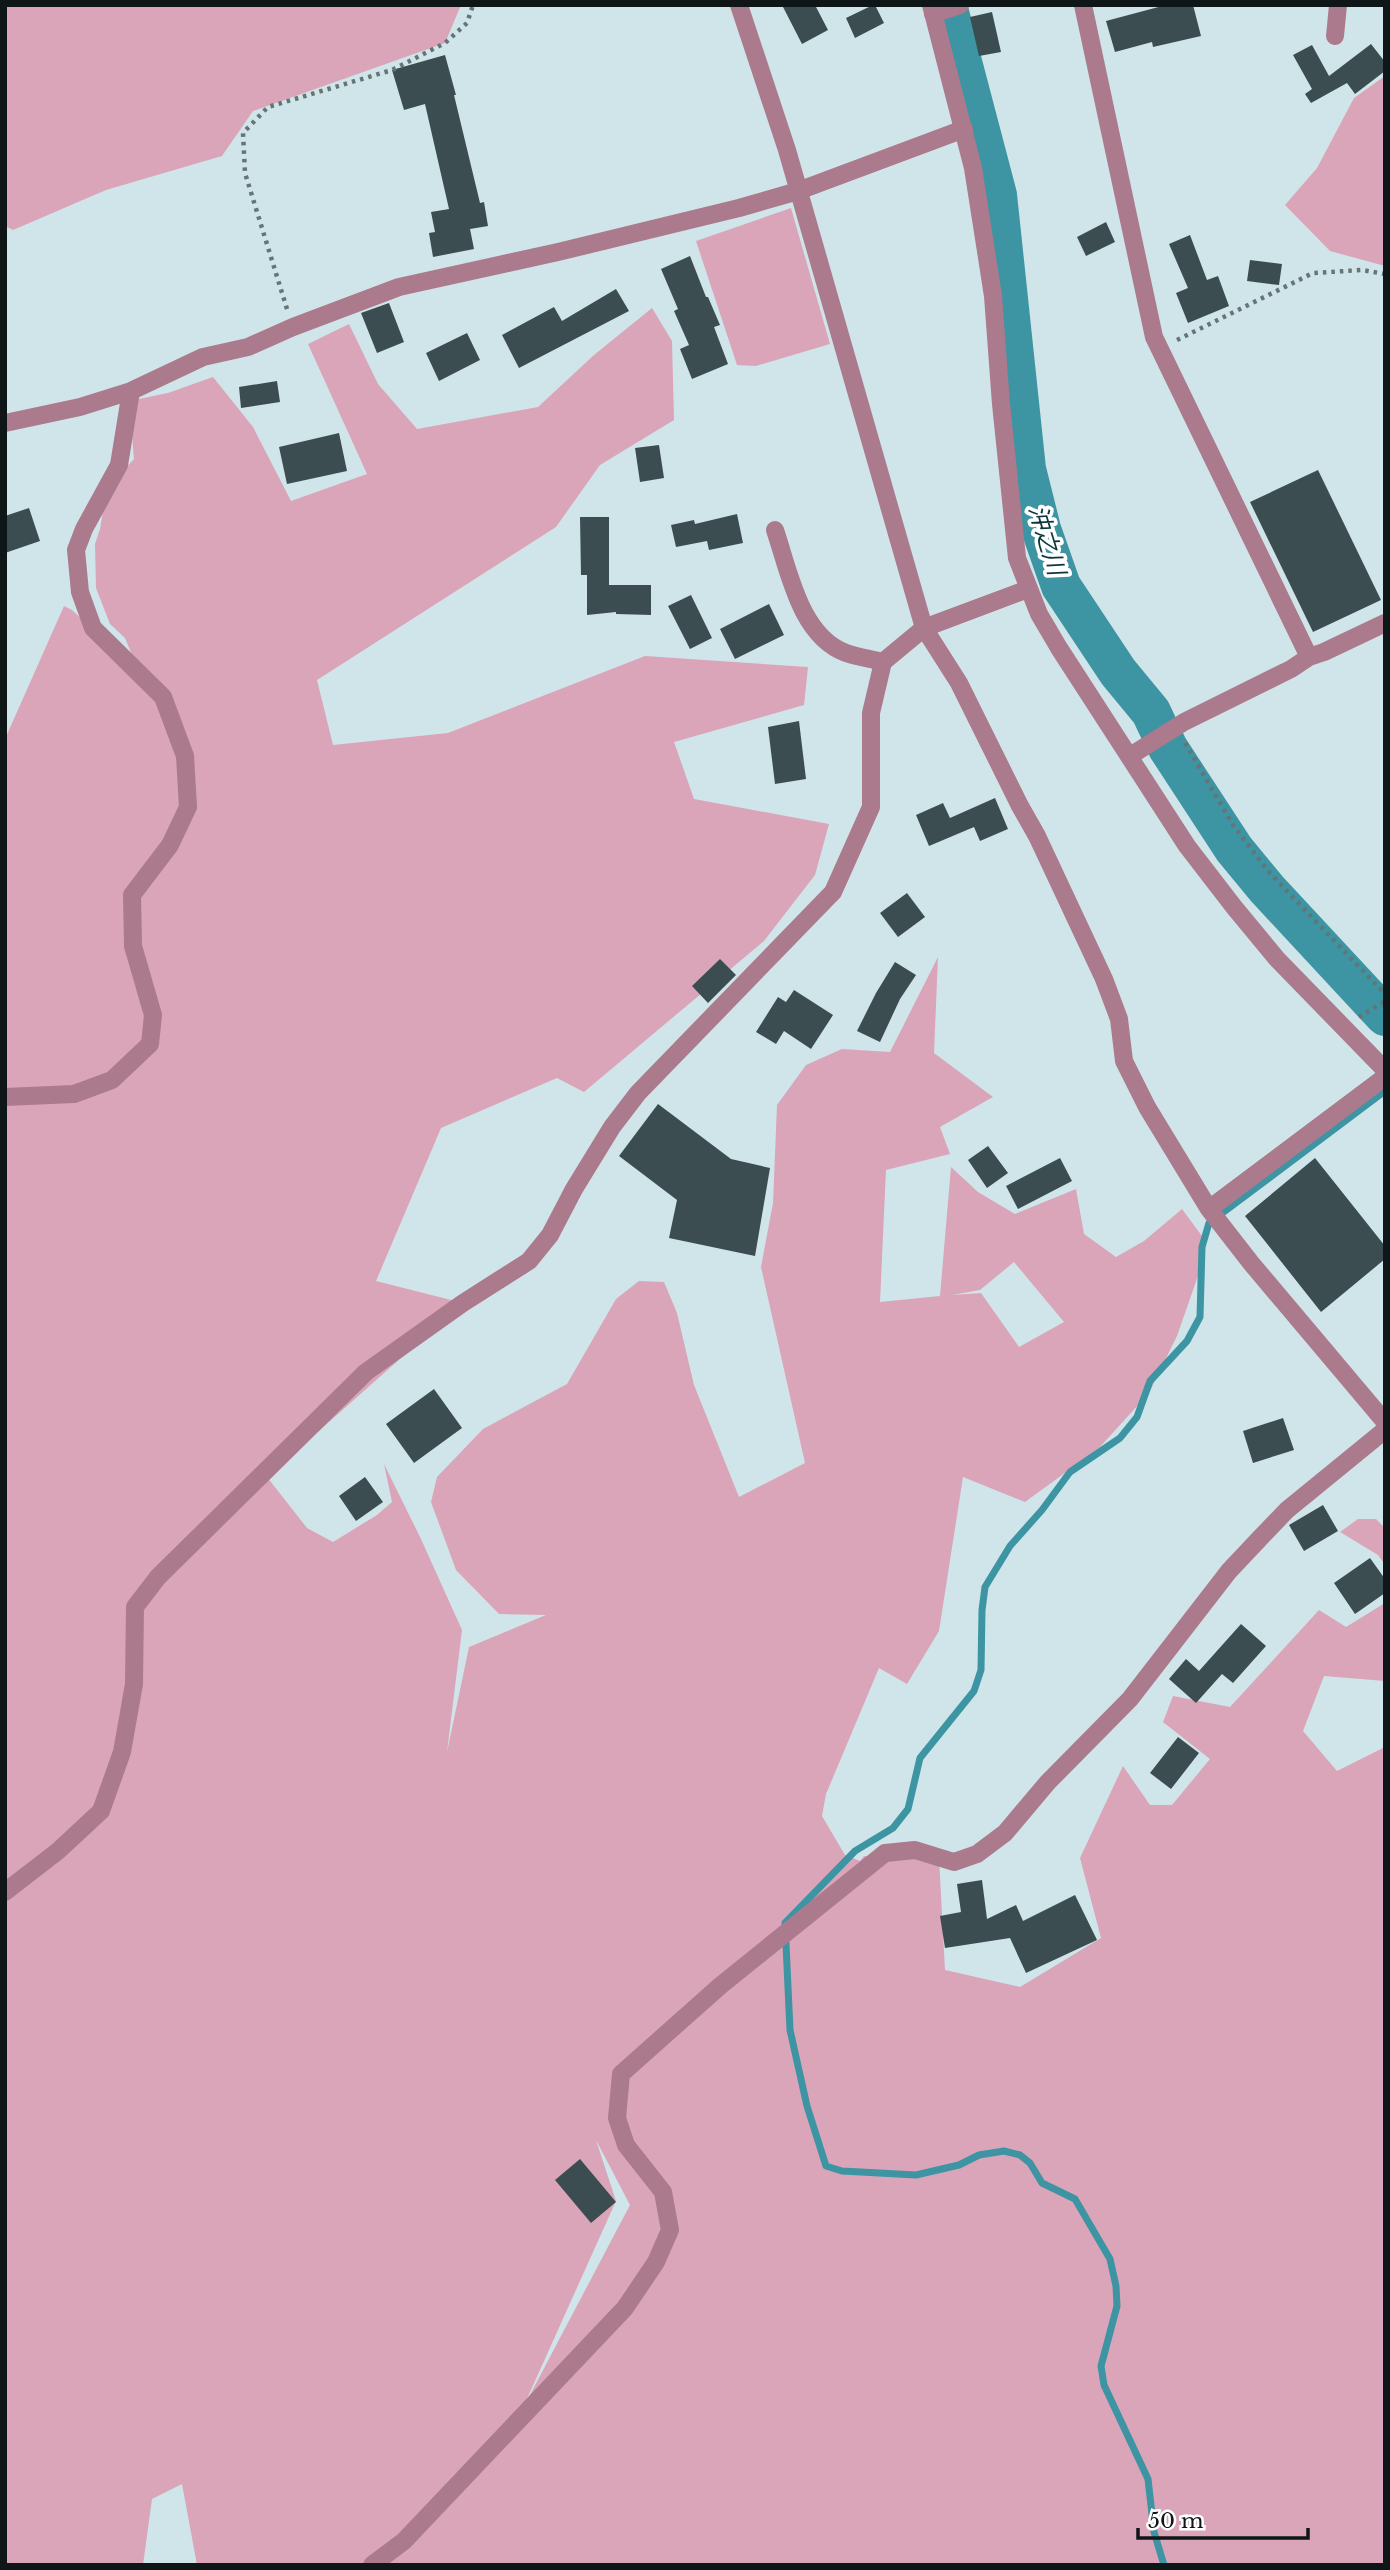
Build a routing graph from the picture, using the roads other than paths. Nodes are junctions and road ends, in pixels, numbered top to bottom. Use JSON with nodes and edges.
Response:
{"nodes":[{"id":1,"x":739,"y":5,"type":"edge"},
{"id":2,"x":960,"y":5,"type":"edge"},
{"id":3,"x":1083,"y":5,"type":"edge"},
{"id":4,"x":1338,"y":5,"type":"edge"},
{"id":5,"x":932,"y":10,"type":"edge"},
{"id":6,"x":1335,"y":36,"type":"dead end"},
{"id":7,"x":964,"y":129,"type":"junction"},
{"id":8,"x":798,"y":191,"type":"junction"},
{"id":9,"x":131,"y":391,"type":"junction"},
{"id":10,"x":5,"y":423,"type":"edge"},
{"id":11,"x":775,"y":530,"type":"dead end"},
{"id":12,"x":1028,"y":589,"type":"junction"},
{"id":13,"x":1385,"y":623,"type":"edge"},
{"id":14,"x":924,"y":628,"type":"junction"},
{"id":15,"x":1309,"y":657,"type":"junction"},
{"id":16,"x":883,"y":662,"type":"junction"},
{"id":17,"x":1130,"y":756,"type":"junction"},
{"id":18,"x":1385,"y":1070,"type":"edge"},
{"id":19,"x":1385,"y":1077,"type":"edge"},
{"id":20,"x":5,"y":1097,"type":"edge"},
{"id":21,"x":1209,"y":1209,"type":"junction"},
{"id":22,"x":1385,"y":1422,"type":"edge"},
{"id":23,"x":1385,"y":1430,"type":"edge"},
{"id":24,"x":5,"y":1892,"type":"edge"},
{"id":25,"x":372,"y":2565,"type":"edge"}],
"edges":[{"from":1,"to":8,"type":"street"},
{"from":2,"to":5,"type":"street"},
{"from":3,"to":15,"type":"street"},
{"from":4,"to":6,"type":"street"},
{"from":5,"to":7,"type":"street"},
{"from":7,"to":8,"type":"street"},
{"from":7,"to":12,"type":"street"},
{"from":8,"to":9,"type":"street"},
{"from":8,"to":14,"type":"street"},
{"from":9,"to":10,"type":"street"},
{"from":9,"to":20,"type":"street"},
{"from":11,"to":16,"type":"street"},
{"from":12,"to":14,"type":"street"},
{"from":12,"to":17,"type":"street"},
{"from":13,"to":15,"type":"street"},
{"from":14,"to":16,"type":"street"},
{"from":14,"to":21,"type":"street"},
{"from":15,"to":17,"type":"street"},
{"from":16,"to":24,"type":"street"},
{"from":17,"to":18,"type":"street"},
{"from":19,"to":21,"type":"street"},
{"from":21,"to":22,"type":"street"},
{"from":23,"to":25,"type":"street"}]}
